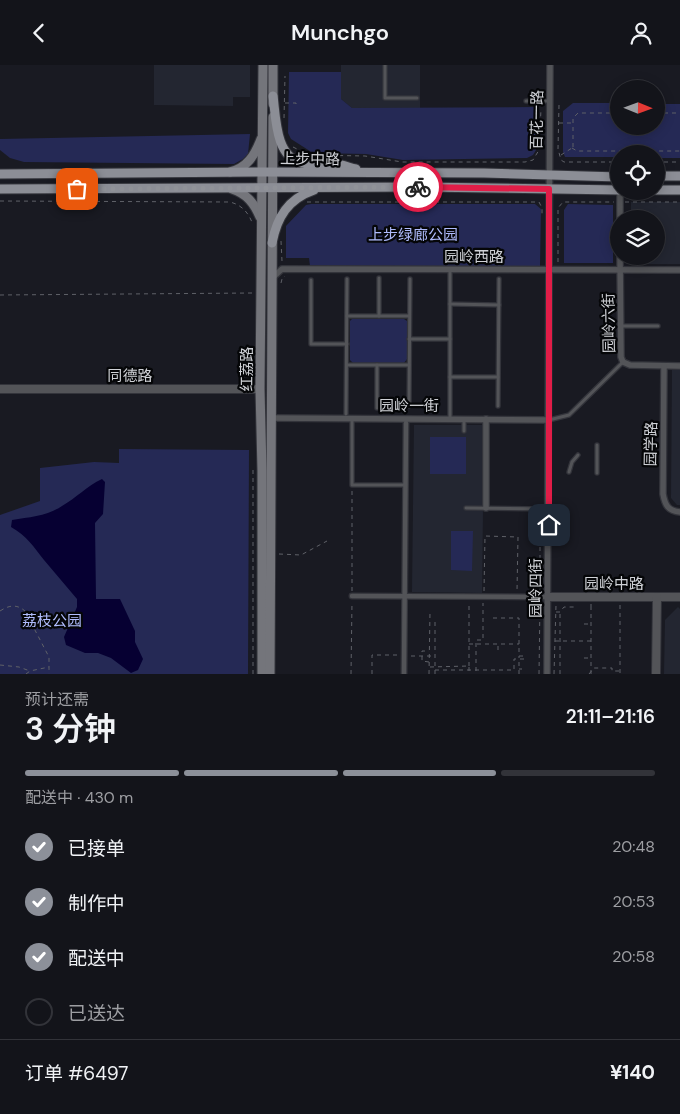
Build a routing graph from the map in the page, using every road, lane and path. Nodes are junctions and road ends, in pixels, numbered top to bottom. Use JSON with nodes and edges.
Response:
{"nodes":[{"id":1,"x":263,"y":65,"type":"edge"},
{"id":2,"x":273,"y":65,"type":"edge"},
{"id":3,"x":385,"y":65,"type":"edge"},
{"id":4,"x":550,"y":65,"type":"edge"},
{"id":5,"x":285,"y":76,"type":"dead end"},
{"id":6,"x":273,"y":96,"type":"junction"},
{"id":7,"x":416,"y":98,"type":"dead end"},
{"id":8,"x":526,"y":101,"type":"dead end"},
{"id":9,"x":550,"y":101,"type":"junction"},
{"id":10,"x":284,"y":103,"type":"junction"},
{"id":11,"x":559,"y":105,"type":"dead end"},
{"id":12,"x":296,"y":107,"type":"dead end"},
{"id":13,"x":540,"y":109,"type":"dead end"},
{"id":14,"x":610,"y":113,"type":"edge"},
{"id":15,"x":665,"y":113,"type":"edge"},
{"id":16,"x":680,"y":113,"type":"edge"},
{"id":17,"x":284,"y":120,"type":"dead end"},
{"id":18,"x":558,"y":123,"type":"junction"},
{"id":19,"x":573,"y":123,"type":"junction"},
{"id":20,"x":263,"y":132,"type":"junction"},
{"id":21,"x":290,"y":144,"type":"dead end"},
{"id":22,"x":572,"y":148,"type":"junction"},
{"id":23,"x":680,"y":151,"type":"edge"},
{"id":24,"x":560,"y":155,"type":"junction"},
{"id":25,"x":610,"y":162,"type":"edge"},
{"id":26,"x":665,"y":162,"type":"edge"},
{"id":27,"x":680,"y":163,"type":"edge"},
{"id":28,"x":230,"y":172,"type":"junction"},
{"id":29,"x":268,"y":172,"type":"junction"},
{"id":30,"x":368,"y":173,"type":"junction"},
{"id":31,"x":0,"y":174,"type":"edge"},
{"id":32,"x":549,"y":175,"type":"junction"},
{"id":33,"x":665,"y":176,"type":"edge"},
{"id":34,"x":680,"y":176,"type":"edge"},
{"id":35,"x":610,"y":177,"type":"edge"},
{"id":36,"x":230,"y":188,"type":"junction"},
{"id":37,"x":267,"y":188,"type":"junction"},
{"id":38,"x":323,"y":188,"type":"junction"},
{"id":39,"x":0,"y":189,"type":"edge"},
{"id":40,"x":549,"y":189,"type":"junction"},
{"id":41,"x":665,"y":190,"type":"edge"},
{"id":42,"x":680,"y":190,"type":"edge"},
{"id":43,"x":610,"y":191,"type":"edge"},
{"id":44,"x":0,"y":201,"type":"edge"},
{"id":45,"x":615,"y":202,"type":"dead end"},
{"id":46,"x":625,"y":202,"type":"dead end"},
{"id":47,"x":302,"y":203,"type":"dead end"},
{"id":48,"x":680,"y":203,"type":"edge"},
{"id":49,"x":542,"y":217,"type":"dead end"},
{"id":50,"x":252,"y":223,"type":"dead end"},
{"id":51,"x":262,"y":235,"type":"junction"},
{"id":52,"x":281,"y":242,"type":"dead end"},
{"id":53,"x":272,"y":243,"type":"junction"},
{"id":54,"x":282,"y":261,"type":"dead end"},
{"id":55,"x":620,"y":265,"type":"edge"},
{"id":56,"x":558,"y":266,"type":"dead end"},
{"id":57,"x":450,"y":269,"type":"junction"},
{"id":58,"x":549,"y":270,"type":"junction"},
{"id":59,"x":620,"y":270,"type":"junction"},
{"id":60,"x":680,"y":270,"type":"edge"},
{"id":61,"x":271,"y":279,"type":"junction"},
{"id":62,"x":347,"y":279,"type":"dead end"},
{"id":63,"x":379,"y":279,"type":"dead end"},
{"id":64,"x":410,"y":279,"type":"dead end"},
{"id":65,"x":498,"y":279,"type":"dead end"},
{"id":66,"x":311,"y":280,"type":"dead end"},
{"id":67,"x":261,"y":293,"type":"junction"},
{"id":68,"x":0,"y":295,"type":"edge"},
{"id":69,"x":450,"y":305,"type":"junction"},
{"id":70,"x":499,"y":305,"type":"junction"},
{"id":71,"x":347,"y":316,"type":"junction"},
{"id":72,"x":379,"y":316,"type":"junction"},
{"id":73,"x":410,"y":317,"type":"junction"},
{"id":74,"x":620,"y":326,"type":"junction"},
{"id":75,"x":658,"y":326,"type":"dead end"},
{"id":76,"x":409,"y":339,"type":"junction"},
{"id":77,"x":450,"y":339,"type":"junction"},
{"id":78,"x":347,"y":344,"type":"junction"},
{"id":79,"x":623,"y":362,"type":"junction"},
{"id":80,"x":347,"y":365,"type":"junction"},
{"id":81,"x":377,"y":365,"type":"junction"},
{"id":82,"x":409,"y":365,"type":"junction"},
{"id":83,"x":664,"y":366,"type":"junction"},
{"id":84,"x":680,"y":366,"type":"edge"},
{"id":85,"x":450,"y":377,"type":"junction"},
{"id":86,"x":498,"y":377,"type":"junction"},
{"id":87,"x":0,"y":389,"type":"edge"},
{"id":88,"x":260,"y":389,"type":"junction"},
{"id":89,"x":498,"y":405,"type":"dead end"},
{"id":90,"x":409,"y":406,"type":"dead end"},
{"id":91,"x":377,"y":408,"type":"dead end"},
{"id":92,"x":346,"y":414,"type":"dead end"},
{"id":93,"x":270,"y":418,"type":"junction"},
{"id":94,"x":352,"y":418,"type":"junction"},
{"id":95,"x":450,"y":419,"type":"junction"},
{"id":96,"x":464,"y":419,"type":"junction"},
{"id":97,"x":486,"y":419,"type":"junction"},
{"id":98,"x":548,"y":420,"type":"junction"},
{"id":99,"x":406,"y":423,"type":"dead end"},
{"id":100,"x":464,"y":431,"type":"dead end"},
{"id":101,"x":597,"y":445,"type":"dead end"},
{"id":102,"x":578,"y":455,"type":"dead end"},
{"id":103,"x":253,"y":462,"type":"dead end"},
{"id":104,"x":569,"y":472,"type":"dead end"},
{"id":105,"x":597,"y":473,"type":"dead end"},
{"id":106,"x":352,"y":485,"type":"junction"},
{"id":107,"x":405,"y":485,"type":"junction"},
{"id":108,"x":466,"y":508,"type":"dead end"},
{"id":109,"x":486,"y":508,"type":"junction"},
{"id":110,"x":549,"y":509,"type":"junction"},
{"id":111,"x":680,"y":512,"type":"edge"},
{"id":112,"x":540,"y":521,"type":"dead end"},
{"id":113,"x":327,"y":541,"type":"dead end"},
{"id":114,"x":277,"y":552,"type":"dead end"},
{"id":115,"x":352,"y":596,"type":"junction"},
{"id":116,"x":404,"y":596,"type":"junction"},
{"id":117,"x":484,"y":597,"type":"junction"},
{"id":118,"x":517,"y":597,"type":"junction"},
{"id":119,"x":540,"y":597,"type":"junction"},
{"id":120,"x":548,"y":597,"type":"junction"},
{"id":121,"x":657,"y":597,"type":"junction"},
{"id":122,"x":680,"y":597,"type":"edge"},
{"id":123,"x":469,"y":603,"type":"dead end"},
{"id":124,"x":556,"y":603,"type":"dead end"},
{"id":125,"x":591,"y":603,"type":"dead end"},
{"id":126,"x":620,"y":603,"type":"dead end"},
{"id":127,"x":576,"y":607,"type":"dead end"},
{"id":128,"x":0,"y":611,"type":"edge"},
{"id":129,"x":430,"y":612,"type":"dead end"},
{"id":130,"x":555,"y":612,"type":"junction"},
{"id":131,"x":560,"y":612,"type":"junction"},
{"id":132,"x":491,"y":618,"type":"dead end"},
{"id":133,"x":435,"y":622,"type":"dead end"},
{"id":134,"x":584,"y":624,"type":"dead end"},
{"id":135,"x":591,"y":624,"type":"junction"},
{"id":136,"x":519,"y":625,"type":"junction"},
{"id":137,"x":523,"y":625,"type":"dead end"},
{"id":138,"x":555,"y":641,"type":"junction"},
{"id":139,"x":560,"y":641,"type":"junction"},
{"id":140,"x":591,"y":641,"type":"junction"},
{"id":141,"x":522,"y":642,"type":"dead end"},
{"id":142,"x":519,"y":643,"type":"junction"},
{"id":143,"x":469,"y":644,"type":"junction"},
{"id":144,"x":498,"y":644,"type":"junction"},
{"id":145,"x":498,"y":649,"type":"dead end"},
{"id":146,"x":429,"y":651,"type":"junction"},
{"id":147,"x":404,"y":655,"type":"junction"},
{"id":148,"x":410,"y":656,"type":"dead end"},
{"id":149,"x":422,"y":656,"type":"junction"},
{"id":150,"x":435,"y":656,"type":"junction"},
{"id":151,"x":519,"y":656,"type":"junction"},
{"id":152,"x":584,"y":658,"type":"dead end"},
{"id":153,"x":591,"y":658,"type":"junction"},
{"id":154,"x":429,"y":662,"type":"junction"},
{"id":155,"x":0,"y":665,"type":"edge"},
{"id":156,"x":469,"y":666,"type":"junction"},
{"id":157,"x":50,"y":667,"type":"junction"},
{"id":158,"x":429,"y":667,"type":"junction"},
{"id":159,"x":519,"y":669,"type":"junction"},
{"id":160,"x":522,"y":669,"type":"dead end"},
{"id":161,"x":509,"y":670,"type":"junction"},
{"id":162,"x":30,"y":671,"type":"junction"},
{"id":163,"x":435,"y":671,"type":"junction"},
{"id":164,"x":476,"y":671,"type":"junction"},
{"id":165,"x":620,"y":673,"type":"edge"},
{"id":166,"x":26,"y":674,"type":"edge"},
{"id":167,"x":49,"y":674,"type":"edge"},
{"id":168,"x":253,"y":674,"type":"edge"},
{"id":169,"x":262,"y":674,"type":"edge"},
{"id":170,"x":270,"y":674,"type":"edge"},
{"id":171,"x":351,"y":674,"type":"edge"},
{"id":172,"x":372,"y":674,"type":"edge"},
{"id":173,"x":404,"y":674,"type":"edge"},
{"id":174,"x":429,"y":674,"type":"edge"},
{"id":175,"x":435,"y":674,"type":"edge"},
{"id":176,"x":469,"y":674,"type":"edge"},
{"id":177,"x":509,"y":674,"type":"edge"},
{"id":178,"x":519,"y":674,"type":"edge"},
{"id":179,"x":539,"y":674,"type":"edge"},
{"id":180,"x":547,"y":674,"type":"edge"},
{"id":181,"x":554,"y":674,"type":"edge"},
{"id":182,"x":560,"y":674,"type":"edge"},
{"id":183,"x":590,"y":674,"type":"edge"},
{"id":184,"x":656,"y":674,"type":"edge"}],
"edges":[{"from":1,"to":20,"type":"main road","name":"红荔路"},
{"from":2,"to":6,"type":"main road","name":"红荔路"},
{"from":3,"to":7,"type":"lane"},
{"from":4,"to":9,"type":"street","name":"百花一路"},
{"from":5,"to":10,"type":"path"},
{"from":6,"to":29,"type":"main road","name":"红荔路"},
{"from":6,"to":30,"type":"main road"},
{"from":8,"to":9,"type":"lane"},
{"from":9,"to":32,"type":"street","name":"百花一路"},
{"from":10,"to":12,"type":"path"},
{"from":10,"to":17,"type":"path"},
{"from":11,"to":18,"type":"path"},
{"from":13,"to":21,"type":"path"},
{"from":14,"to":19,"type":"path"},
{"from":15,"to":16,"type":"path"},
{"from":18,"to":19,"type":"path"},
{"from":18,"to":24,"type":"path"},
{"from":19,"to":22,"type":"path"},
{"from":20,"to":28,"type":"main road"},
{"from":20,"to":29,"type":"main road","name":"红荔路"},
{"from":22,"to":23,"type":"path"},
{"from":22,"to":24,"type":"path"},
{"from":24,"to":25,"type":"path"},
{"from":26,"to":27,"type":"path"},
{"from":28,"to":29,"type":"main road","name":"上步中路"},
{"from":28,"to":31,"type":"main road","name":"上步中路"},
{"from":29,"to":30,"type":"main road","name":"上步中路"},
{"from":29,"to":37,"type":"main road","name":"红荔路"},
{"from":30,"to":32,"type":"main road","name":"上步中路"},
{"from":32,"to":35,"type":"main road","name":"上步中路"},
{"from":32,"to":40,"type":"street","name":"百花一路"},
{"from":33,"to":34,"type":"main road"},
{"from":36,"to":37,"type":"main road","name":"上步中路"},
{"from":36,"to":39,"type":"main road","name":"上步中路"},
{"from":36,"to":51,"type":"main road"},
{"from":37,"to":38,"type":"main road","name":"上步中路"},
{"from":37,"to":51,"type":"main road","name":"红荔路"},
{"from":37,"to":53,"type":"main road","name":"红荔路"},
{"from":38,"to":40,"type":"main road","name":"上步中路"},
{"from":38,"to":53,"type":"main road"},
{"from":40,"to":43,"type":"main road","name":"上步中路"},
{"from":40,"to":58,"type":"street","name":"园岭四街"},
{"from":41,"to":42,"type":"main road"},
{"from":44,"to":50,"type":"path"},
{"from":45,"to":56,"type":"path"},
{"from":46,"to":48,"type":"path"},
{"from":47,"to":49,"type":"path"},
{"from":51,"to":67,"type":"main road","name":"红荔路"},
{"from":52,"to":54,"type":"path"},
{"from":53,"to":61,"type":"main road","name":"红荔路"},
{"from":55,"to":59,"type":"street","name":"园岭六街"},
{"from":57,"to":58,"type":"street","name":"园岭西路"},
{"from":57,"to":61,"type":"street","name":"园岭西路"},
{"from":57,"to":69,"type":"lane"},
{"from":58,"to":59,"type":"street","name":"园岭西路"},
{"from":58,"to":98,"type":"street","name":"园岭四街"},
{"from":59,"to":60,"type":"street","name":"园岭西路"},
{"from":59,"to":74,"type":"street","name":"园岭六街"},
{"from":61,"to":93,"type":"main road","name":"红荔路"},
{"from":62,"to":71,"type":"lane"},
{"from":63,"to":72,"type":"lane"},
{"from":64,"to":73,"type":"lane"},
{"from":65,"to":70,"type":"lane"},
{"from":66,"to":78,"type":"lane"},
{"from":67,"to":68,"type":"path"},
{"from":67,"to":88,"type":"main road","name":"红荔路"},
{"from":69,"to":70,"type":"lane"},
{"from":69,"to":77,"type":"lane"},
{"from":70,"to":86,"type":"lane"},
{"from":71,"to":72,"type":"lane"},
{"from":71,"to":78,"type":"lane"},
{"from":72,"to":73,"type":"lane"},
{"from":73,"to":76,"type":"lane"},
{"from":74,"to":75,"type":"lane"},
{"from":74,"to":79,"type":"street","name":"园岭六街"},
{"from":76,"to":77,"type":"lane"},
{"from":76,"to":82,"type":"lane"},
{"from":77,"to":85,"type":"lane"},
{"from":78,"to":80,"type":"lane"},
{"from":79,"to":83,"type":"street","name":"园岭六街"},
{"from":79,"to":98,"type":"lane"},
{"from":80,"to":81,"type":"lane"},
{"from":80,"to":92,"type":"lane"},
{"from":81,"to":82,"type":"lane"},
{"from":81,"to":91,"type":"lane"},
{"from":82,"to":90,"type":"lane"},
{"from":83,"to":84,"type":"street","name":"园岭六街"},
{"from":83,"to":111,"type":"street","name":"园学路"},
{"from":85,"to":86,"type":"lane"},
{"from":85,"to":95,"type":"lane"},
{"from":86,"to":89,"type":"lane"},
{"from":87,"to":88,"type":"street","name":"同德路"},
{"from":88,"to":169,"type":"main road","name":"红荔路"},
{"from":93,"to":94,"type":"street","name":"园岭一街"},
{"from":93,"to":170,"type":"main road","name":"红荔路"},
{"from":94,"to":95,"type":"street","name":"园岭一街"},
{"from":94,"to":106,"type":"lane"},
{"from":95,"to":96,"type":"street","name":"园岭一街"},
{"from":96,"to":97,"type":"street","name":"园岭一街"},
{"from":96,"to":100,"type":"lane"},
{"from":97,"to":98,"type":"street","name":"园岭一街"},
{"from":97,"to":109,"type":"street"},
{"from":98,"to":110,"type":"street","name":"园岭四街"},
{"from":99,"to":107,"type":"street"},
{"from":101,"to":105,"type":"lane"},
{"from":102,"to":104,"type":"lane"},
{"from":103,"to":168,"type":"path"},
{"from":106,"to":107,"type":"lane"},
{"from":106,"to":115,"type":"path"},
{"from":107,"to":116,"type":"street"},
{"from":108,"to":109,"type":"lane"},
{"from":109,"to":110,"type":"lane"},
{"from":110,"to":120,"type":"street","name":"园岭四街"},
{"from":112,"to":119,"type":"path"},
{"from":113,"to":114,"type":"path"},
{"from":115,"to":116,"type":"street"},
{"from":115,"to":171,"type":"path"},
{"from":116,"to":117,"type":"street"},
{"from":116,"to":147,"type":"street"},
{"from":117,"to":118,"type":"street"},
{"from":117,"to":118,"type":"path"},
{"from":117,"to":164,"type":"path"},
{"from":118,"to":119,"type":"street"},
{"from":119,"to":120,"type":"street"},
{"from":119,"to":179,"type":"path"},
{"from":120,"to":121,"type":"street","name":"园岭中路"},
{"from":120,"to":180,"type":"street","name":"园岭四街"},
{"from":121,"to":122,"type":"street","name":"园岭中路"},
{"from":121,"to":184,"type":"street"},
{"from":123,"to":143,"type":"path"},
{"from":124,"to":130,"type":"path"},
{"from":125,"to":135,"type":"path","bridge":true},
{"from":126,"to":165,"type":"path"},
{"from":127,"to":131,"type":"path"},
{"from":128,"to":157,"type":"path"},
{"from":129,"to":146,"type":"path","bridge":true},
{"from":130,"to":131,"type":"path"},
{"from":130,"to":138,"type":"path"},
{"from":131,"to":139,"type":"path"},
{"from":132,"to":136,"type":"path"},
{"from":133,"to":150,"type":"path"},
{"from":134,"to":135,"type":"path","bridge":true},
{"from":135,"to":140,"type":"path","bridge":true},
{"from":136,"to":137,"type":"path"},
{"from":136,"to":142,"type":"path"},
{"from":138,"to":139,"type":"path"},
{"from":138,"to":181,"type":"path"},
{"from":139,"to":140,"type":"path"},
{"from":139,"to":182,"type":"path"},
{"from":140,"to":153,"type":"path","bridge":true},
{"from":141,"to":142,"type":"path","bridge":true},
{"from":142,"to":144,"type":"path","bridge":true},
{"from":142,"to":151,"type":"path","bridge":true},
{"from":143,"to":144,"type":"path","bridge":true},
{"from":143,"to":156,"type":"path"},
{"from":144,"to":145,"type":"path","bridge":true},
{"from":146,"to":149,"type":"path"},
{"from":146,"to":154,"type":"path","bridge":true},
{"from":147,"to":172,"type":"path"},
{"from":147,"to":173,"type":"street"},
{"from":148,"to":149,"type":"path"},
{"from":149,"to":150,"type":"path"},
{"from":149,"to":154,"type":"path"},
{"from":150,"to":163,"type":"path"},
{"from":151,"to":159,"type":"path","bridge":true},
{"from":151,"to":161,"type":"path"},
{"from":152,"to":153,"type":"path","bridge":true},
{"from":153,"to":183,"type":"path","bridge":true},
{"from":154,"to":158,"type":"path","bridge":true},
{"from":155,"to":162,"type":"path"},
{"from":156,"to":158,"type":"path","bridge":true},
{"from":156,"to":176,"type":"path","bridge":true},
{"from":157,"to":162,"type":"path"},
{"from":157,"to":167,"type":"path"},
{"from":158,"to":174,"type":"path","bridge":true},
{"from":159,"to":160,"type":"path","bridge":true},
{"from":159,"to":178,"type":"path","bridge":true},
{"from":161,"to":164,"type":"path"},
{"from":161,"to":177,"type":"path"},
{"from":162,"to":166,"type":"path"},
{"from":163,"to":164,"type":"path"},
{"from":163,"to":175,"type":"path"},
{"from":165,"to":183,"type":"path"}]}
